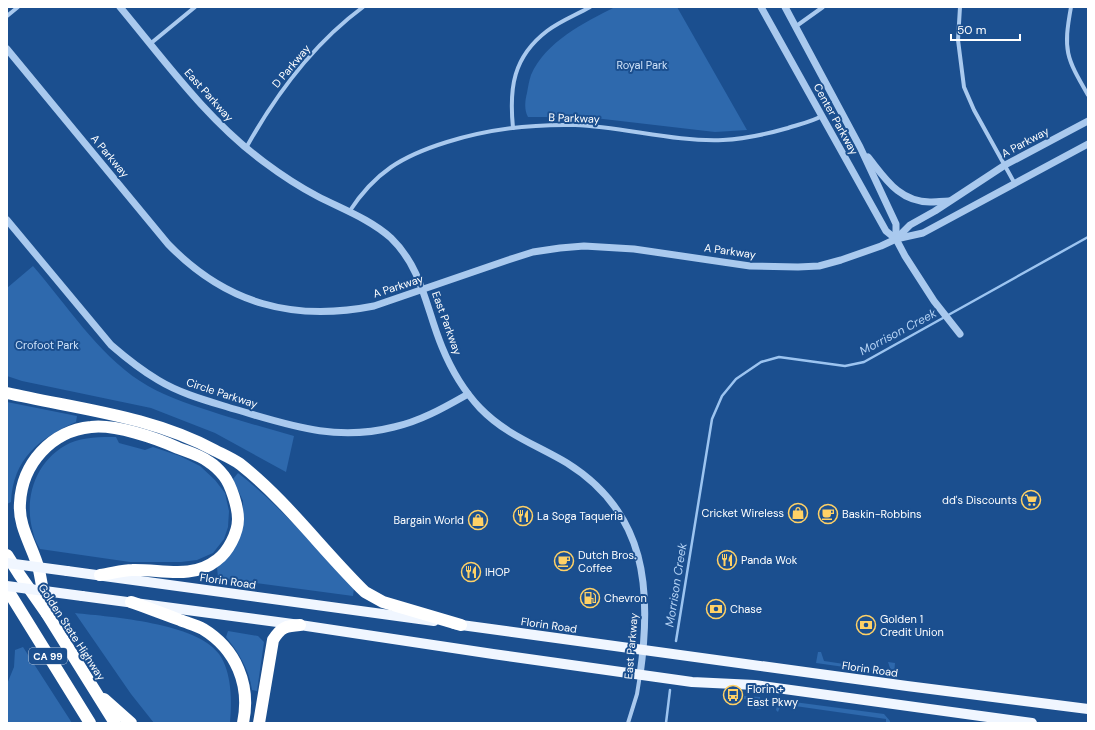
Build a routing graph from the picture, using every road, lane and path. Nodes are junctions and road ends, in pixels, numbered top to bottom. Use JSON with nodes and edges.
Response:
{"nodes":[{"id":1,"x":18,"y":7,"type":"edge"},
{"id":2,"x":120,"y":7,"type":"edge"},
{"id":3,"x":195,"y":7,"type":"edge"},
{"id":4,"x":363,"y":7,"type":"edge"},
{"id":5,"x":590,"y":7,"type":"edge"},
{"id":6,"x":761,"y":7,"type":"edge"},
{"id":7,"x":785,"y":7,"type":"edge"},
{"id":8,"x":823,"y":7,"type":"edge"},
{"id":9,"x":960,"y":7,"type":"edge"},
{"id":10,"x":1071,"y":7,"type":"edge"},
{"id":11,"x":7,"y":16,"type":"edge"},
{"id":12,"x":795,"y":27,"type":"junction"},
{"id":13,"x":150,"y":44,"type":"junction"},
{"id":14,"x":7,"y":49,"type":"edge"},
{"id":15,"x":1088,"y":95,"type":"edge"},
{"id":16,"x":822,"y":116,"type":"junction"},
{"id":17,"x":1088,"y":121,"type":"edge"},
{"id":18,"x":513,"y":128,"type":"junction"},
{"id":19,"x":1088,"y":144,"type":"edge"},
{"id":20,"x":860,"y":147,"type":"junction"},
{"id":21,"x":246,"y":148,"type":"junction"},
{"id":22,"x":1004,"y":165,"type":"junction"},
{"id":23,"x":1015,"y":184,"type":"junction"},
{"id":24,"x":949,"y":201,"type":"junction"},
{"id":25,"x":348,"y":212,"type":"junction"},
{"id":26,"x":7,"y":220,"type":"edge"},
{"id":27,"x":896,"y":239,"type":"junction"},
{"id":28,"x":423,"y":290,"type":"junction"},
{"id":29,"x":960,"y":334,"type":"dead end"},
{"id":30,"x":7,"y":393,"type":"edge"},
{"id":31,"x":468,"y":394,"type":"junction"},
{"id":32,"x":7,"y":555,"type":"edge"},
{"id":33,"x":7,"y":562,"type":"edge"},
{"id":34,"x":100,"y":576,"type":"junction"},
{"id":35,"x":7,"y":587,"type":"edge"},
{"id":36,"x":131,"y":602,"type":"junction"},
{"id":37,"x":47,"y":614,"type":"junction"},
{"id":38,"x":300,"y":625,"type":"junction"},
{"id":39,"x":461,"y":625,"type":"junction"},
{"id":40,"x":643,"y":651,"type":"junction"},
{"id":41,"x":640,"y":674,"type":"junction"},
{"id":42,"x":93,"y":688,"type":"junction"},
{"id":43,"x":1088,"y":709,"type":"edge"},
{"id":44,"x":90,"y":723,"type":"edge"},
{"id":45,"x":115,"y":723,"type":"edge"},
{"id":46,"x":132,"y":723,"type":"edge"},
{"id":47,"x":243,"y":723,"type":"edge"},
{"id":48,"x":259,"y":723,"type":"edge"},
{"id":49,"x":628,"y":723,"type":"edge"},
{"id":50,"x":1032,"y":723,"type":"edge"}],
"edges":[{"from":1,"to":11,"type":"street"},
{"from":2,"to":13,"type":"street","name":"East Parkway"},
{"from":3,"to":13,"type":"street"},
{"from":4,"to":21,"type":"street","name":"D Parkway"},
{"from":5,"to":18,"type":"street"},
{"from":6,"to":16,"type":"street","name":"Center Parkway"},
{"from":7,"to":12,"type":"street","name":"Center Parkway"},
{"from":8,"to":12,"type":"street"},
{"from":9,"to":22,"type":"street"},
{"from":10,"to":15,"type":"street"},
{"from":12,"to":20,"type":"street","name":"Center Parkway"},
{"from":13,"to":21,"type":"street","name":"East Parkway"},
{"from":14,"to":28,"type":"street","name":"A Parkway"},
{"from":16,"to":18,"type":"street","name":"B Parkway"},
{"from":16,"to":27,"type":"street","name":"Center Parkway"},
{"from":17,"to":22,"type":"street","name":"A Parkway"},
{"from":18,"to":25,"type":"street","name":"B Parkway"},
{"from":19,"to":23,"type":"street","name":"A Parkway"},
{"from":20,"to":24,"type":"street"},
{"from":20,"to":27,"type":"street","name":"Center Parkway"},
{"from":21,"to":25,"type":"street","name":"East Parkway"},
{"from":22,"to":23,"type":"street"},
{"from":22,"to":24,"type":"street","name":"A Parkway"},
{"from":23,"to":27,"type":"street","name":"A Parkway"},
{"from":24,"to":27,"type":"street","name":"A Parkway"},
{"from":25,"to":28,"type":"street","name":"East Parkway"},
{"from":26,"to":31,"type":"street","name":"Circle Parkway"},
{"from":27,"to":28,"type":"street","name":"A Parkway"},
{"from":27,"to":29,"type":"street","name":"Center Parkway"},
{"from":28,"to":31,"type":"street","name":"East Parkway"},
{"from":30,"to":39,"type":"highway"},
{"from":31,"to":40,"type":"street","name":"East Parkway"},
{"from":32,"to":37,"type":"highway","name":"Golden State Highway","number":"CA 99"},
{"from":33,"to":34,"type":"main road","name":"Florin Road","bridge":true},
{"from":34,"to":37,"type":"highway"},
{"from":34,"to":39,"type":"main road","name":"Florin Road"},
{"from":35,"to":36,"type":"main road","bridge":true},
{"from":35,"to":44,"type":"highway","number":"CA 99"},
{"from":36,"to":38,"type":"main road"},
{"from":36,"to":47,"type":"highway"},
{"from":37,"to":42,"type":"highway","name":"Golden State Highway","number":"CA 99"},
{"from":38,"to":41,"type":"main road"},
{"from":38,"to":48,"type":"highway"},
{"from":39,"to":40,"type":"main road","name":"Florin Road"},
{"from":40,"to":41,"type":"street","name":"East Parkway"},
{"from":40,"to":43,"type":"main road","name":"Florin Road"},
{"from":41,"to":49,"type":"street","name":"East Parkway"},
{"from":41,"to":50,"type":"main road"},
{"from":42,"to":45,"type":"highway","name":"Golden State Highway","number":"CA 99"},
{"from":42,"to":46,"type":"highway"}]}
